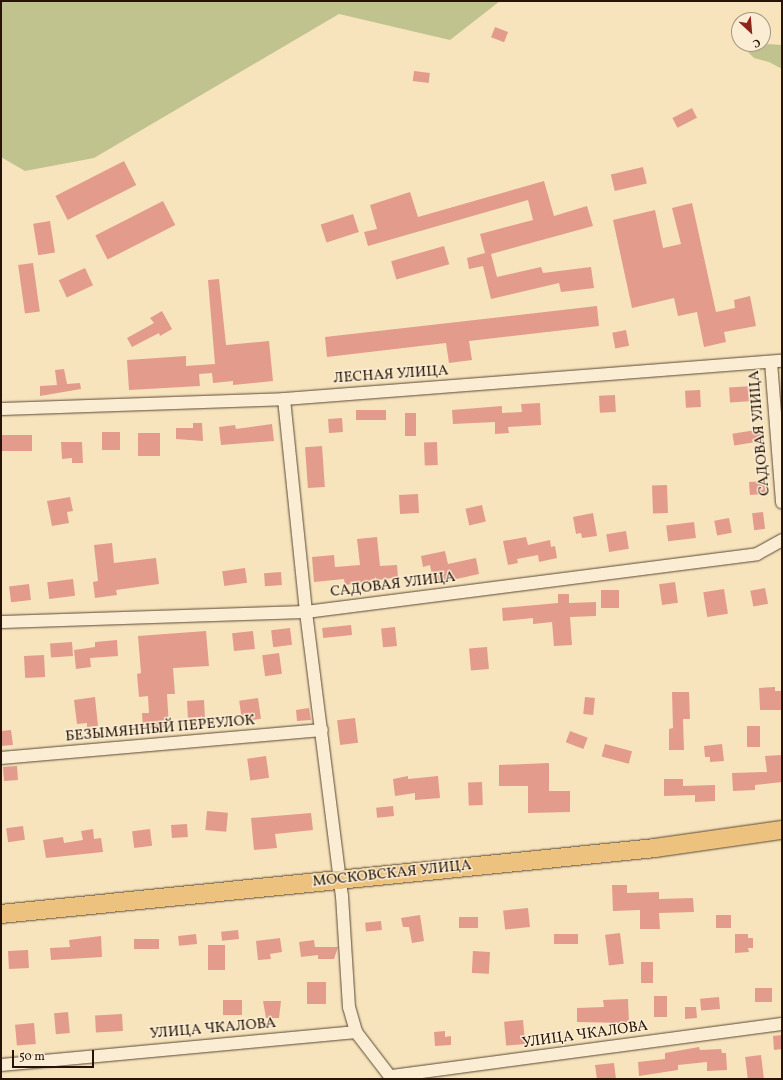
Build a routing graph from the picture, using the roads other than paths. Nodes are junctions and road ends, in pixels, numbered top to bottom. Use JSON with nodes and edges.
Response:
{"nodes":[{"id":1,"x":776,"y":361,"type":"edge"},
{"id":2,"x":284,"y":399,"type":"junction"},
{"id":3,"x":1,"y":409,"type":"edge"},
{"id":4,"x":782,"y":503,"type":"edge"},
{"id":5,"x":782,"y":540,"type":"edge"},
{"id":6,"x":306,"y":612,"type":"junction"},
{"id":7,"x":1,"y":622,"type":"edge"},
{"id":8,"x":322,"y":730,"type":"junction"},
{"id":9,"x":1,"y":758,"type":"edge"},
{"id":10,"x":782,"y":830,"type":"edge"},
{"id":11,"x":340,"y":879,"type":"junction"},
{"id":12,"x":1,"y":914,"type":"edge"},
{"id":13,"x":782,"y":1024,"type":"edge"},
{"id":14,"x":356,"y":1032,"type":"junction"},
{"id":15,"x":1,"y":1065,"type":"edge"},
{"id":16,"x":392,"y":1078,"type":"edge"}],
"edges":[{"from":1,"to":2,"type":"street","name":"ЛЕСНАЯ УЛИЦА"},
{"from":1,"to":4,"type":"street","name":"САДОВАЯ УЛИЦА"},
{"from":2,"to":3,"type":"street","name":"ЛЕСНАЯ УЛИЦА"},
{"from":2,"to":6,"type":"street"},
{"from":5,"to":6,"type":"street","name":"САДОВАЯ УЛИЦА"},
{"from":6,"to":7,"type":"street","name":"САДОВАЯ УЛИЦА"},
{"from":6,"to":8,"type":"street"},
{"from":8,"to":9,"type":"street","name":"БЕЗЫМЯННЫЙ ПЕРЕУЛОК"},
{"from":8,"to":11,"type":"street"},
{"from":10,"to":11,"type":"main road","name":"МОСКОВСКАЯ УЛИЦА"},
{"from":11,"to":12,"type":"main road","name":"МОСКОВСКАЯ УЛИЦА"},
{"from":11,"to":14,"type":"street"},
{"from":13,"to":16,"type":"street","name":"УЛИЦА ЧКАЛОВА"},
{"from":14,"to":15,"type":"street","name":"УЛИЦА ЧКАЛОВА"},
{"from":14,"to":16,"type":"street"}]}
